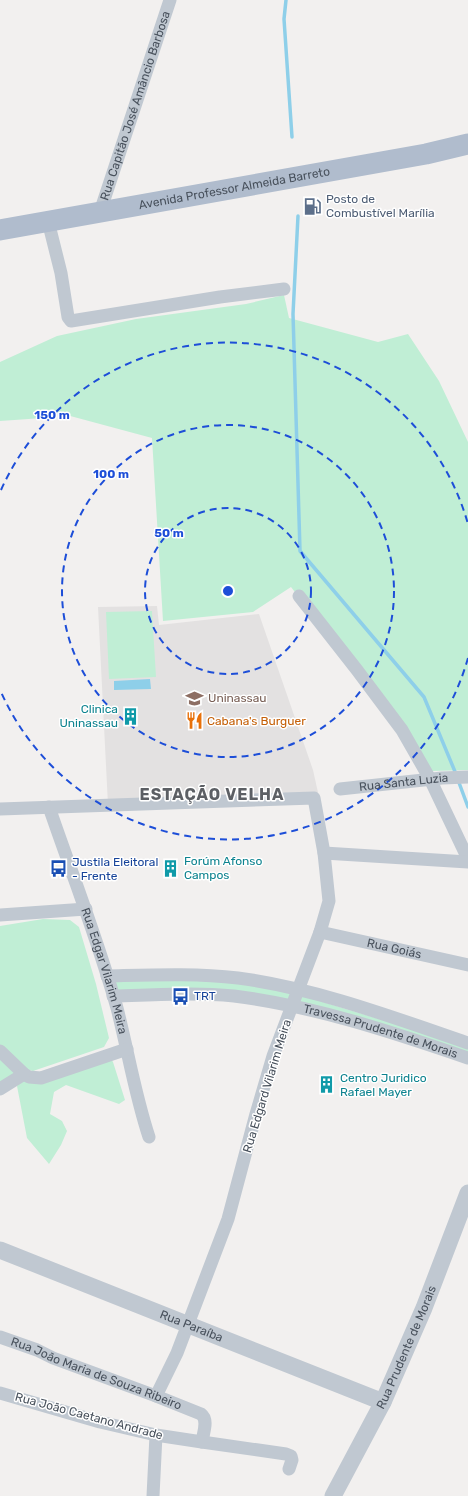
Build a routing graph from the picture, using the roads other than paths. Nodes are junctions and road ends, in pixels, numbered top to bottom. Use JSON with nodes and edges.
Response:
{"nodes":[{"id":1,"x":170,"y":0,"type":"edge"},
{"id":2,"x":468,"y":144,"type":"edge"},
{"id":3,"x":100,"y":212,"type":"junction"},
{"id":4,"x":48,"y":222,"type":"junction"},
{"id":5,"x":0,"y":230,"type":"edge"},
{"id":6,"x":284,"y":289,"type":"dead end"},
{"id":7,"x":299,"y":596,"type":"dead end"},
{"id":8,"x":462,"y":776,"type":"edge"},
{"id":9,"x":436,"y":779,"type":"junction"},
{"id":10,"x":340,"y":789,"type":"dead end"},
{"id":11,"x":49,"y":808,"type":"junction"},
{"id":12,"x":0,"y":809,"type":"edge"},
{"id":13,"x":324,"y":853,"type":"junction"},
{"id":14,"x":468,"y":860,"type":"edge"},
{"id":15,"x":86,"y":909,"type":"junction"},
{"id":16,"x":0,"y":915,"type":"edge"},
{"id":17,"x":320,"y":932,"type":"junction"},
{"id":18,"x":468,"y":965,"type":"edge"},
{"id":19,"x":108,"y":976,"type":"junction"},
{"id":20,"x":298,"y":990,"type":"junction"},
{"id":21,"x":113,"y":996,"type":"junction"},
{"id":22,"x":292,"y":1006,"type":"junction"},
{"id":23,"x":468,"y":1043,"type":"edge"},
{"id":24,"x":127,"y":1049,"type":"junction"},
{"id":25,"x":0,"y":1051,"type":"edge"},
{"id":26,"x":468,"y":1058,"type":"edge"},
{"id":27,"x":24,"y":1074,"type":"junction"},
{"id":28,"x":0,"y":1089,"type":"edge"},
{"id":29,"x":149,"y":1137,"type":"dead end"},
{"id":30,"x":468,"y":1193,"type":"edge"},
{"id":31,"x":0,"y":1250,"type":"edge"},
{"id":32,"x":188,"y":1323,"type":"junction"},
{"id":33,"x":0,"y":1337,"type":"edge"},
{"id":34,"x":0,"y":1393,"type":"edge"},
{"id":35,"x":156,"y":1396,"type":"junction"},
{"id":36,"x":383,"y":1402,"type":"junction"},
{"id":37,"x":156,"y":1435,"type":"junction"},
{"id":38,"x":202,"y":1442,"type":"junction"},
{"id":39,"x":289,"y":1469,"type":"dead end"},
{"id":40,"x":153,"y":1496,"type":"edge"},
{"id":41,"x":334,"y":1496,"type":"edge"}],
"edges":[{"from":1,"to":3,"type":"street","name":"Rua Capitão José Amâncio Barbosa"},
{"from":2,"to":3,"type":"main road","name":"Avenida Professor Almeida Barreto"},
{"from":3,"to":4,"type":"main road","name":"Avenida Professor Almeida Barreto"},
{"from":4,"to":5,"type":"main road","name":"Avenida Professor Almeida Barreto"},
{"from":4,"to":6,"type":"street"},
{"from":7,"to":9,"type":"street"},
{"from":8,"to":9,"type":"street","name":"Rua Santa Luzia"},
{"from":9,"to":10,"type":"street","name":"Rua Santa Luzia"},
{"from":9,"to":14,"type":"street"},
{"from":11,"to":12,"type":"street"},
{"from":11,"to":13,"type":"street","name":"Rua Edgard Vilarim Meira"},
{"from":11,"to":15,"type":"street","name":"Rua Edgar Vilarim Meira"},
{"from":13,"to":14,"type":"street"},
{"from":13,"to":17,"type":"street","name":"Rua Edgard Vilarim Meira"},
{"from":15,"to":16,"type":"street"},
{"from":15,"to":19,"type":"street","name":"Rua Edgar Vilarim Meira"},
{"from":17,"to":18,"type":"street","name":"Rua Goiás"},
{"from":17,"to":20,"type":"street","name":"Rua Edgard Vilarim Meira"},
{"from":19,"to":20,"type":"street","name":"Travessa Prudente de Morais"},
{"from":19,"to":21,"type":"street","name":"Rua Edgar Vilarim Meira"},
{"from":20,"to":22,"type":"street","name":"Rua Edgard Vilarim Meira"},
{"from":20,"to":23,"type":"street","name":"Travessa Prudente de Morais"},
{"from":21,"to":22,"type":"street","name":"Travessa Prudente de Morais"},
{"from":21,"to":24,"type":"street","name":"Rua Edgar Vilarim Meira"},
{"from":22,"to":26,"type":"street","name":"Travessa Prudente de Morais"},
{"from":22,"to":32,"type":"street","name":"Rua Edgard Vilarim Meira"},
{"from":24,"to":27,"type":"street"},
{"from":24,"to":29,"type":"street","name":"Rua Edgar Vilarim Meira"},
{"from":25,"to":27,"type":"street"},
{"from":27,"to":28,"type":"street"},
{"from":30,"to":36,"type":"street","name":"Rua Prudente de Morais"},
{"from":31,"to":32,"type":"street","name":"Rua Paraíba"},
{"from":32,"to":35,"type":"street","name":"Rua Edgard Vilarim Meira"},
{"from":32,"to":36,"type":"street","name":"Rua Paraíba"},
{"from":33,"to":35,"type":"street","name":"Rua João Maria de Souza Ribeiro"},
{"from":34,"to":37,"type":"street","name":"Rua João Caetano Andrade"},
{"from":35,"to":38,"type":"street","name":"Rua João Maria de Souza Ribeiro"},
{"from":36,"to":41,"type":"street","name":"Rua Prudente de Morais"},
{"from":37,"to":38,"type":"street","name":"Rua João Caetano Andrade"},
{"from":37,"to":40,"type":"street"},
{"from":38,"to":39,"type":"street","name":"Rua João Caetano Andrade"}]}
